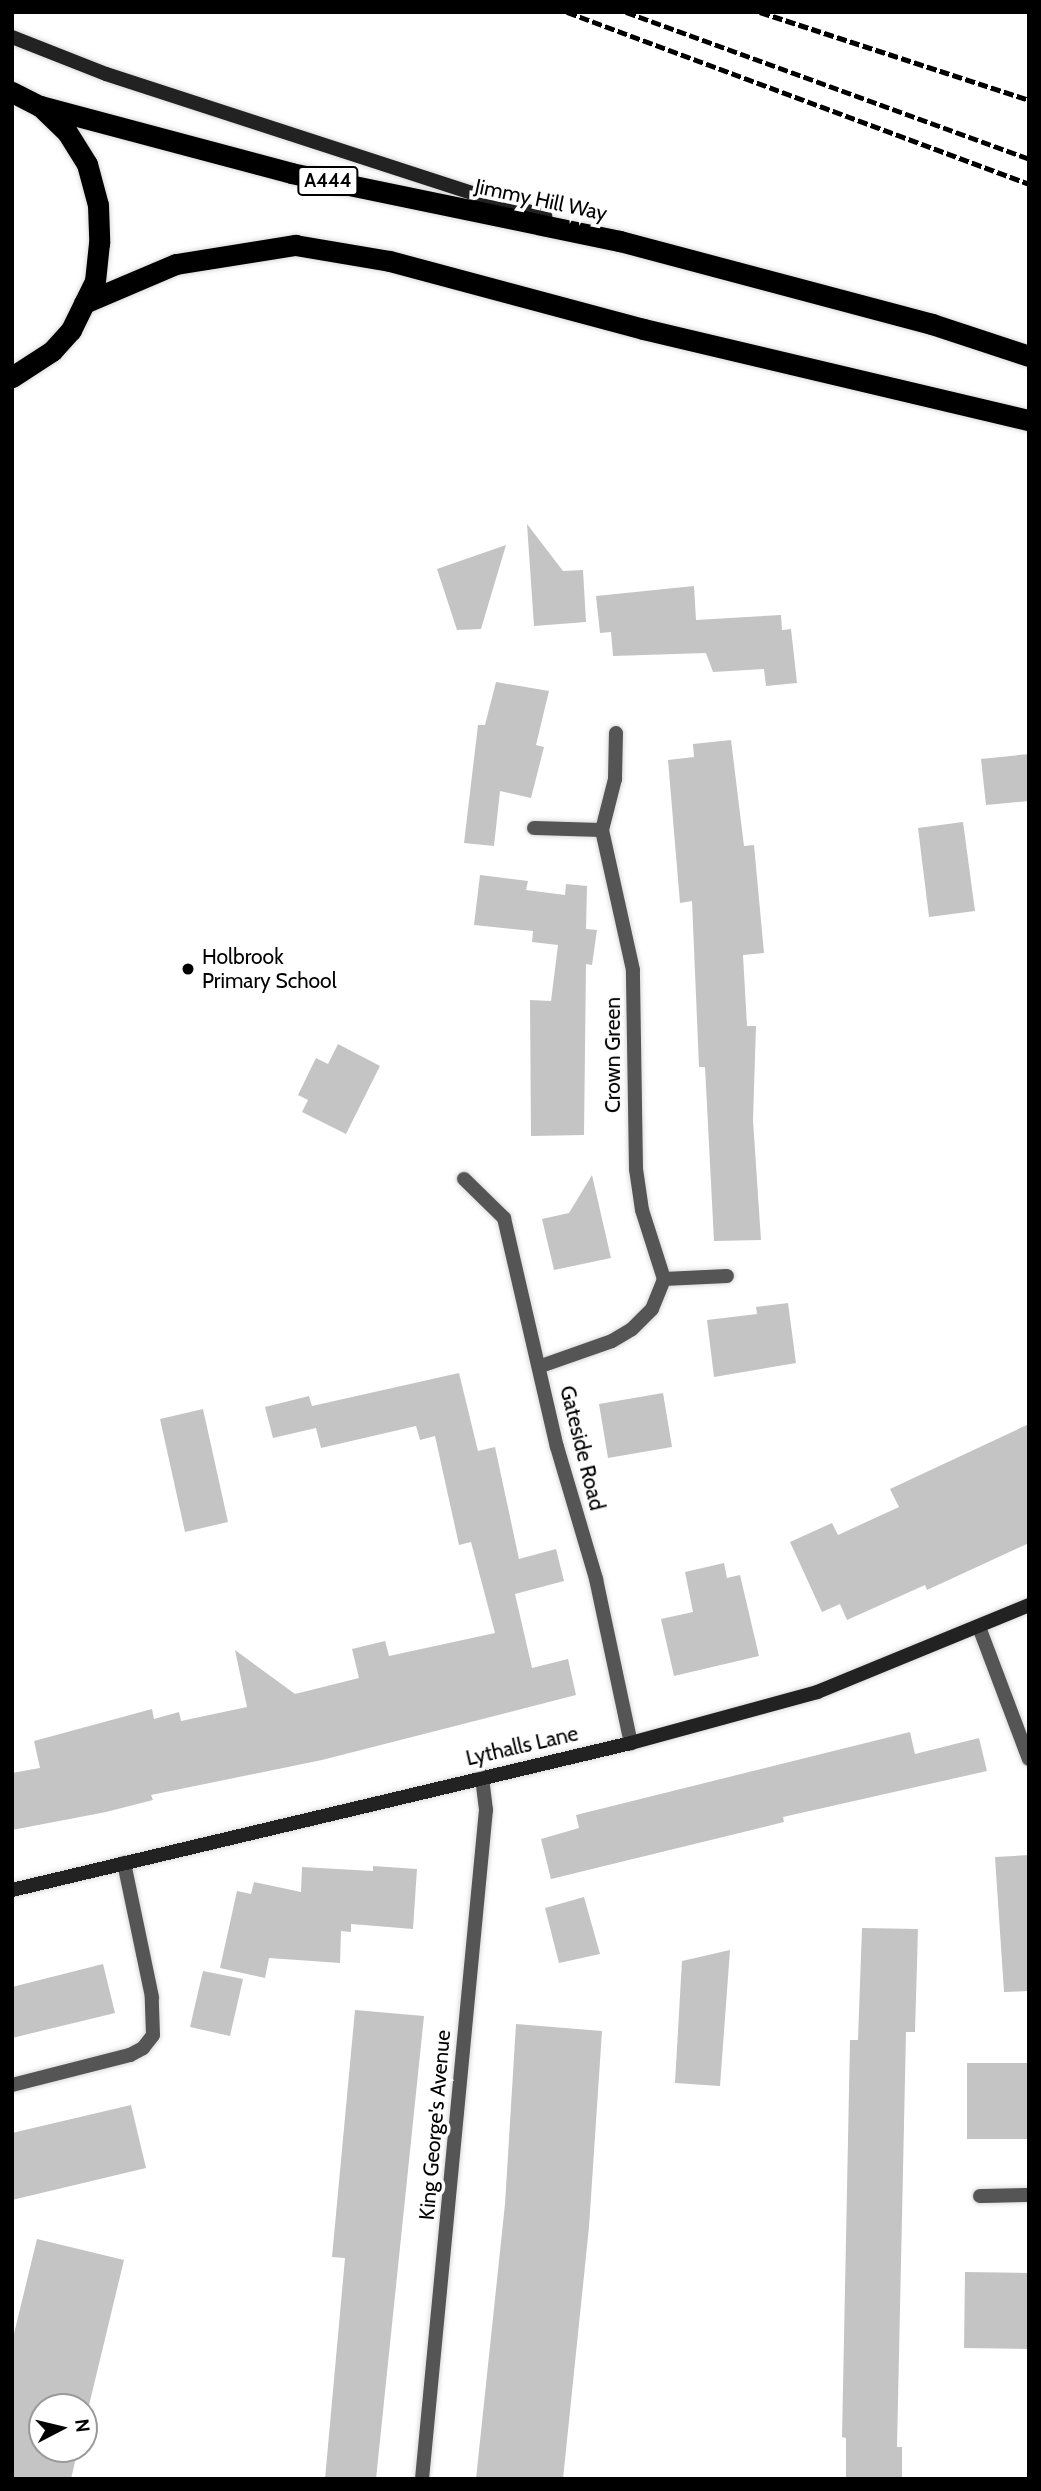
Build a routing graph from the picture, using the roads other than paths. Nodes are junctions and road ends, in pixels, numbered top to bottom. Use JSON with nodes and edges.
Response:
{"nodes":[{"id":1,"x":12,"y":37,"type":"edge"},
{"id":2,"x":12,"y":92,"type":"edge"},
{"id":3,"x":40,"y":106,"type":"junction"},
{"id":4,"x":620,"y":241,"type":"junction"},
{"id":5,"x":84,"y":303,"type":"junction"},
{"id":6,"x":1029,"y":356,"type":"edge"},
{"id":7,"x":12,"y":377,"type":"edge"},
{"id":8,"x":1029,"y":420,"type":"edge"},
{"id":9,"x":617,"y":733,"type":"dead end"},
{"id":10,"x":534,"y":828,"type":"dead end"},
{"id":11,"x":602,"y":830,"type":"junction"},
{"id":12,"x":464,"y":1179,"type":"dead end"},
{"id":13,"x":727,"y":1276,"type":"dead end"},
{"id":14,"x":664,"y":1279,"type":"junction"},
{"id":15,"x":541,"y":1366,"type":"junction"},
{"id":16,"x":1029,"y":1605,"type":"edge"},
{"id":17,"x":979,"y":1627,"type":"junction"},
{"id":18,"x":631,"y":1743,"type":"junction"},
{"id":19,"x":1029,"y":1759,"type":"edge"},
{"id":20,"x":482,"y":1775,"type":"junction"},
{"id":21,"x":124,"y":1863,"type":"junction"},
{"id":22,"x":12,"y":1890,"type":"edge"},
{"id":23,"x":12,"y":2085,"type":"edge"},
{"id":24,"x":1029,"y":2195,"type":"edge"},
{"id":25,"x":980,"y":2196,"type":"dead end"},
{"id":26,"x":422,"y":2479,"type":"edge"}],
"edges":[{"from":1,"to":4,"type":"street"},
{"from":2,"to":3,"type":"highway"},
{"from":3,"to":4,"type":"highway","name":"Jimmy Hill Way","number":"A444"},
{"from":3,"to":5,"type":"highway"},
{"from":4,"to":6,"type":"highway","name":"Jimmy Hill Way","number":"A444"},
{"from":5,"to":7,"type":"highway"},
{"from":5,"to":8,"type":"highway"},
{"from":9,"to":11,"type":"street","name":"Crown Green"},
{"from":10,"to":11,"type":"street"},
{"from":11,"to":14,"type":"street","name":"Crown Green"},
{"from":12,"to":15,"type":"street","name":"Gateside Road"},
{"from":13,"to":14,"type":"street"},
{"from":14,"to":15,"type":"street"},
{"from":15,"to":18,"type":"street","name":"Gateside Road"},
{"from":16,"to":17,"type":"street","name":"Lythalls Lane"},
{"from":17,"to":18,"type":"street","name":"Lythalls Lane"},
{"from":17,"to":19,"type":"street"},
{"from":18,"to":20,"type":"street","name":"Lythalls Lane"},
{"from":20,"to":21,"type":"street","name":"Lythalls Lane"},
{"from":20,"to":26,"type":"street","name":"King George's Avenue"},
{"from":21,"to":22,"type":"street","name":"Lythalls Lane"},
{"from":21,"to":23,"type":"street"},
{"from":24,"to":25,"type":"street"}]}
